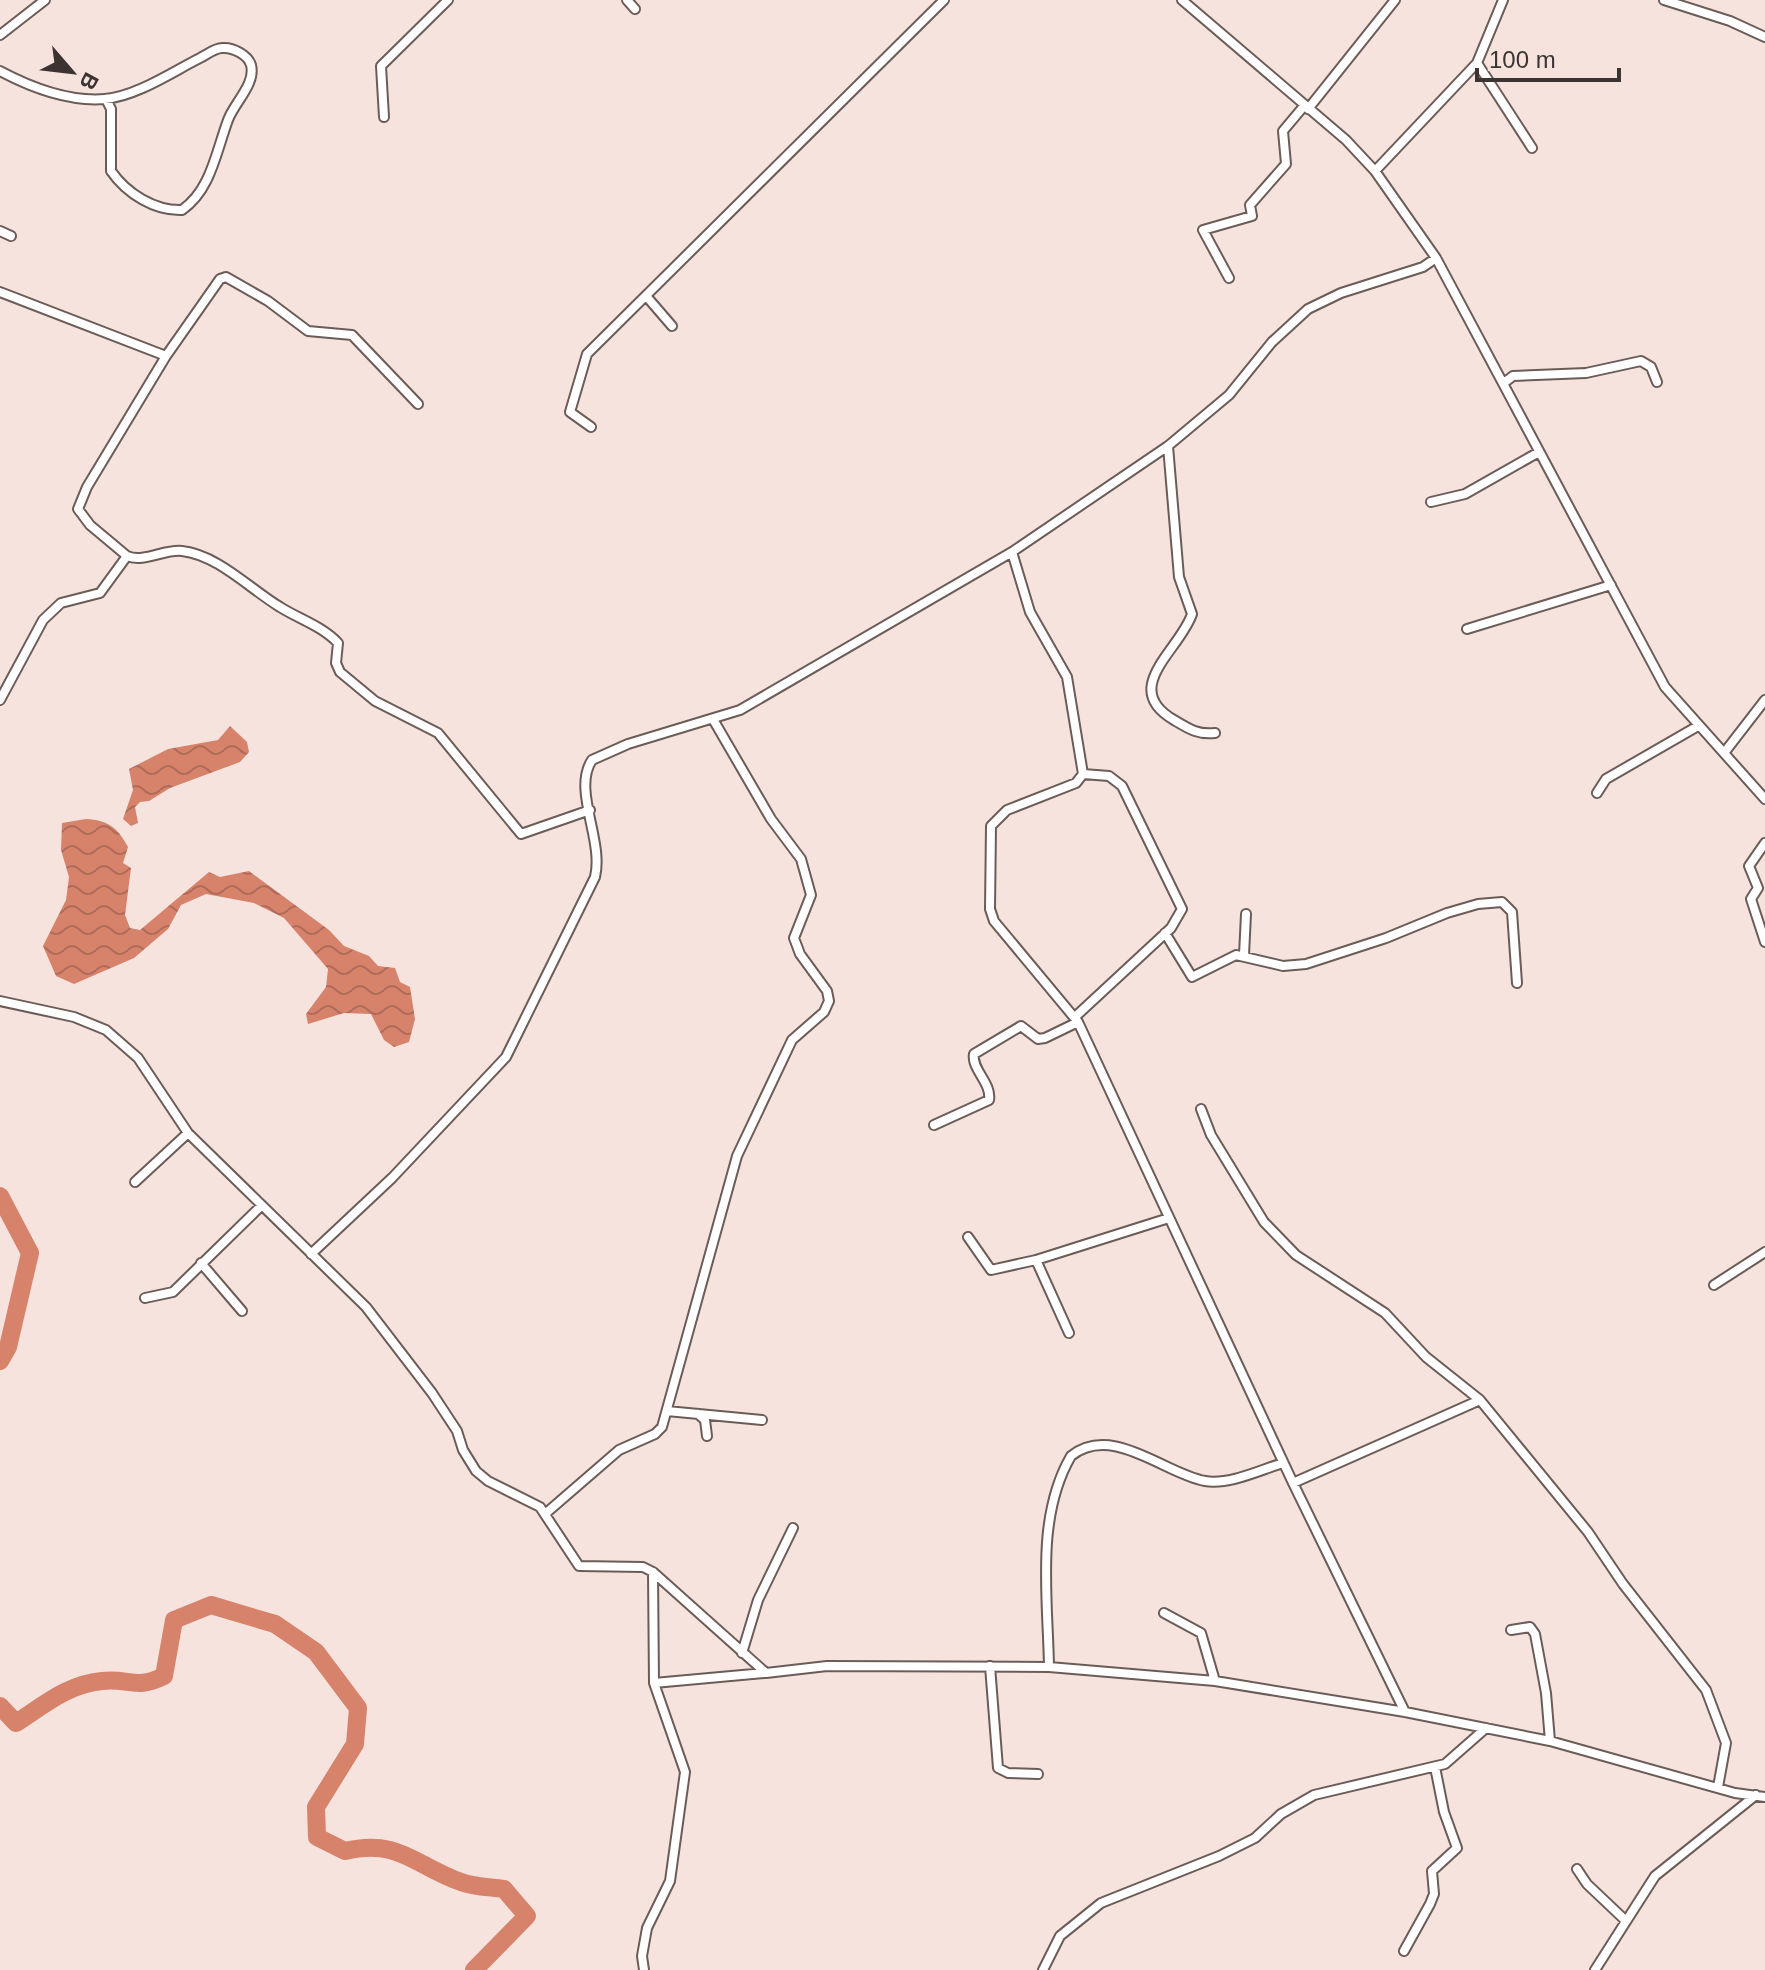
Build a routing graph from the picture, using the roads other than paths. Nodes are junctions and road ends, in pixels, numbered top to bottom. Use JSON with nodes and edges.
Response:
{"nodes":[{"id":1,"x":45,"y":0,"type":"edge"},
{"id":2,"x":448,"y":0,"type":"edge"},
{"id":3,"x":627,"y":0,"type":"edge"},
{"id":4,"x":944,"y":0,"type":"edge"},
{"id":5,"x":1182,"y":0,"type":"edge"},
{"id":6,"x":1395,"y":0,"type":"edge"},
{"id":7,"x":1503,"y":0,"type":"edge"},
{"id":8,"x":1664,"y":0,"type":"edge"},
{"id":9,"x":1692,"y":4,"type":"edge"},
{"id":10,"x":635,"y":9,"type":"dead end"},
{"id":11,"x":0,"y":35,"type":"edge"},
{"id":12,"x":1765,"y":37,"type":"edge"},
{"id":13,"x":1477,"y":63,"type":"junction"},
{"id":14,"x":0,"y":71,"type":"edge"},
{"id":15,"x":106,"y":99,"type":"junction"},
{"id":16,"x":1306,"y":107,"type":"junction"},
{"id":17,"x":384,"y":117,"type":"dead end"},
{"id":18,"x":1532,"y":148,"type":"dead end"},
{"id":19,"x":1375,"y":171,"type":"junction"},
{"id":20,"x":0,"y":231,"type":"edge"},
{"id":21,"x":11,"y":236,"type":"dead end"},
{"id":22,"x":1436,"y":258,"type":"junction"},
{"id":23,"x":1229,"y":278,"type":"dead end"},
{"id":24,"x":0,"y":292,"type":"edge"},
{"id":25,"x":647,"y":297,"type":"junction"},
{"id":26,"x":672,"y":326,"type":"dead end"},
{"id":27,"x":166,"y":356,"type":"junction"},
{"id":28,"x":1505,"y":382,"type":"junction"},
{"id":29,"x":1657,"y":382,"type":"dead end"},
{"id":30,"x":418,"y":404,"type":"dead end"},
{"id":31,"x":591,"y":427,"type":"dead end"},
{"id":32,"x":1168,"y":446,"type":"junction"},
{"id":33,"x":1539,"y":452,"type":"junction"},
{"id":34,"x":1431,"y":502,"type":"dead end"},
{"id":35,"x":1012,"y":552,"type":"junction"},
{"id":36,"x":127,"y":556,"type":"junction"},
{"id":37,"x":1611,"y":585,"type":"junction"},
{"id":38,"x":1467,"y":629,"type":"dead end"},
{"id":39,"x":0,"y":700,"type":"edge"},
{"id":40,"x":1765,"y":700,"type":"edge"},
{"id":41,"x":714,"y":721,"type":"junction"},
{"id":42,"x":1698,"y":726,"type":"junction"},
{"id":43,"x":1215,"y":733,"type":"dead end"},
{"id":44,"x":1724,"y":753,"type":"junction"},
{"id":45,"x":1083,"y":774,"type":"junction"},
{"id":46,"x":1597,"y":793,"type":"dead end"},
{"id":47,"x":1765,"y":799,"type":"edge"},
{"id":48,"x":590,"y":810,"type":"junction"},
{"id":49,"x":1765,"y":843,"type":"edge"},
{"id":50,"x":1246,"y":914,"type":"dead end"},
{"id":51,"x":1165,"y":933,"type":"junction"},
{"id":52,"x":1765,"y":942,"type":"edge"},
{"id":53,"x":1244,"y":955,"type":"junction"},
{"id":54,"x":1517,"y":983,"type":"dead end"},
{"id":55,"x":0,"y":1001,"type":"edge"},
{"id":56,"x":1076,"y":1020,"type":"junction"},
{"id":57,"x":1201,"y":1109,"type":"dead end"},
{"id":58,"x":934,"y":1125,"type":"dead end"},
{"id":59,"x":188,"y":1133,"type":"junction"},
{"id":60,"x":135,"y":1182,"type":"dead end"},
{"id":61,"x":261,"y":1206,"type":"junction"},
{"id":62,"x":1169,"y":1218,"type":"junction"},
{"id":63,"x":968,"y":1237,"type":"dead end"},
{"id":64,"x":1765,"y":1252,"type":"edge"},
{"id":65,"x":311,"y":1254,"type":"junction"},
{"id":66,"x":1036,"y":1260,"type":"junction"},
{"id":67,"x":201,"y":1263,"type":"junction"},
{"id":68,"x":1714,"y":1285,"type":"dead end"},
{"id":69,"x":145,"y":1298,"type":"dead end"},
{"id":70,"x":242,"y":1311,"type":"dead end"},
{"id":71,"x":1069,"y":1333,"type":"dead end"},
{"id":72,"x":1480,"y":1400,"type":"junction"},
{"id":73,"x":667,"y":1411,"type":"junction"},
{"id":74,"x":698,"y":1414,"type":"junction"},
{"id":75,"x":762,"y":1420,"type":"dead end"},
{"id":76,"x":707,"y":1436,"type":"dead end"},
{"id":77,"x":1283,"y":1463,"type":"junction"},
{"id":78,"x":1293,"y":1483,"type":"junction"},
{"id":79,"x":545,"y":1514,"type":"junction"},
{"id":80,"x":793,"y":1528,"type":"dead end"},
{"id":81,"x":653,"y":1572,"type":"junction"},
{"id":82,"x":1164,"y":1613,"type":"dead end"},
{"id":83,"x":1511,"y":1630,"type":"dead end"},
{"id":84,"x":742,"y":1653,"type":"junction"},
{"id":85,"x":990,"y":1666,"type":"junction"},
{"id":86,"x":1049,"y":1667,"type":"junction"},
{"id":87,"x":766,"y":1673,"type":"junction"},
{"id":88,"x":1215,"y":1681,"type":"junction"},
{"id":89,"x":654,"y":1683,"type":"junction"},
{"id":90,"x":1405,"y":1712,"type":"junction"},
{"id":91,"x":1486,"y":1728,"type":"junction"},
{"id":92,"x":1550,"y":1741,"type":"junction"},
{"id":93,"x":1435,"y":1767,"type":"junction"},
{"id":94,"x":1038,"y":1774,"type":"dead end"},
{"id":95,"x":1718,"y":1787,"type":"junction"},
{"id":96,"x":1760,"y":1796,"type":"edge"},
{"id":97,"x":1577,"y":1869,"type":"dead end"},
{"id":98,"x":1625,"y":1920,"type":"junction"},
{"id":99,"x":1404,"y":1951,"type":"dead end"},
{"id":100,"x":644,"y":1970,"type":"edge"},
{"id":101,"x":1043,"y":1970,"type":"edge"},
{"id":102,"x":1595,"y":1970,"type":"edge"}],
"edges":[{"from":1,"to":11,"type":"street"},
{"from":2,"to":17,"type":"street"},
{"from":3,"to":10,"type":"street"},
{"from":4,"to":25,"type":"street"},
{"from":5,"to":16,"type":"street"},
{"from":6,"to":16,"type":"street"},
{"from":7,"to":13,"type":"street"},
{"from":8,"to":9,"type":"street"},
{"from":9,"to":12,"type":"street"},
{"from":13,"to":18,"type":"street"},
{"from":13,"to":19,"type":"street"},
{"from":14,"to":15,"type":"street"},
{"from":15,"to":15,"type":"street"},
{"from":16,"to":19,"type":"street"},
{"from":16,"to":23,"type":"street"},
{"from":19,"to":22,"type":"street"},
{"from":20,"to":21,"type":"street"},
{"from":22,"to":28,"type":"street"},
{"from":22,"to":32,"type":"street"},
{"from":24,"to":27,"type":"street"},
{"from":25,"to":26,"type":"street"},
{"from":25,"to":31,"type":"street"},
{"from":27,"to":30,"type":"street"},
{"from":27,"to":36,"type":"street"},
{"from":28,"to":29,"type":"street"},
{"from":28,"to":33,"type":"street"},
{"from":32,"to":35,"type":"street"},
{"from":32,"to":43,"type":"street"},
{"from":33,"to":34,"type":"street"},
{"from":33,"to":37,"type":"street"},
{"from":35,"to":41,"type":"street"},
{"from":35,"to":45,"type":"street"},
{"from":36,"to":39,"type":"street"},
{"from":36,"to":48,"type":"street"},
{"from":37,"to":38,"type":"street"},
{"from":37,"to":42,"type":"street"},
{"from":40,"to":44,"type":"street"},
{"from":41,"to":48,"type":"street"},
{"from":41,"to":73,"type":"street"},
{"from":42,"to":44,"type":"street"},
{"from":42,"to":46,"type":"street"},
{"from":44,"to":47,"type":"street"},
{"from":45,"to":51,"type":"street"},
{"from":45,"to":56,"type":"street"},
{"from":48,"to":65,"type":"street"},
{"from":49,"to":52,"type":"street"},
{"from":50,"to":53,"type":"street"},
{"from":51,"to":53,"type":"street"},
{"from":51,"to":56,"type":"street"},
{"from":53,"to":54,"type":"street"},
{"from":55,"to":59,"type":"street"},
{"from":56,"to":58,"type":"street"},
{"from":56,"to":62,"type":"street"},
{"from":57,"to":72,"type":"street"},
{"from":59,"to":60,"type":"street"},
{"from":59,"to":61,"type":"street"},
{"from":61,"to":65,"type":"street"},
{"from":61,"to":67,"type":"street"},
{"from":62,"to":66,"type":"street"},
{"from":62,"to":77,"type":"street"},
{"from":63,"to":66,"type":"street"},
{"from":64,"to":68,"type":"street"},
{"from":65,"to":79,"type":"street"},
{"from":66,"to":71,"type":"street"},
{"from":67,"to":69,"type":"street"},
{"from":67,"to":70,"type":"street"},
{"from":72,"to":78,"type":"street"},
{"from":72,"to":95,"type":"street"},
{"from":73,"to":74,"type":"street"},
{"from":73,"to":79,"type":"street"},
{"from":74,"to":75,"type":"street"},
{"from":74,"to":76,"type":"street"},
{"from":77,"to":78,"type":"street"},
{"from":77,"to":86,"type":"street"},
{"from":78,"to":90,"type":"street"},
{"from":79,"to":81,"type":"street"},
{"from":80,"to":84,"type":"street"},
{"from":81,"to":84,"type":"street"},
{"from":81,"to":89,"type":"street"},
{"from":82,"to":88,"type":"street"},
{"from":83,"to":92,"type":"street"},
{"from":84,"to":87,"type":"street"},
{"from":85,"to":86,"type":"street"},
{"from":85,"to":87,"type":"street"},
{"from":85,"to":94,"type":"street"},
{"from":86,"to":88,"type":"street"},
{"from":87,"to":89,"type":"street"},
{"from":88,"to":90,"type":"street"},
{"from":89,"to":100,"type":"street"},
{"from":90,"to":91,"type":"street"},
{"from":91,"to":92,"type":"street"},
{"from":91,"to":93,"type":"street"},
{"from":92,"to":95,"type":"street"},
{"from":93,"to":99,"type":"street"},
{"from":93,"to":101,"type":"street"},
{"from":95,"to":96,"type":"street"},
{"from":96,"to":98,"type":"street"},
{"from":97,"to":98,"type":"street"},
{"from":98,"to":102,"type":"street"}]}
